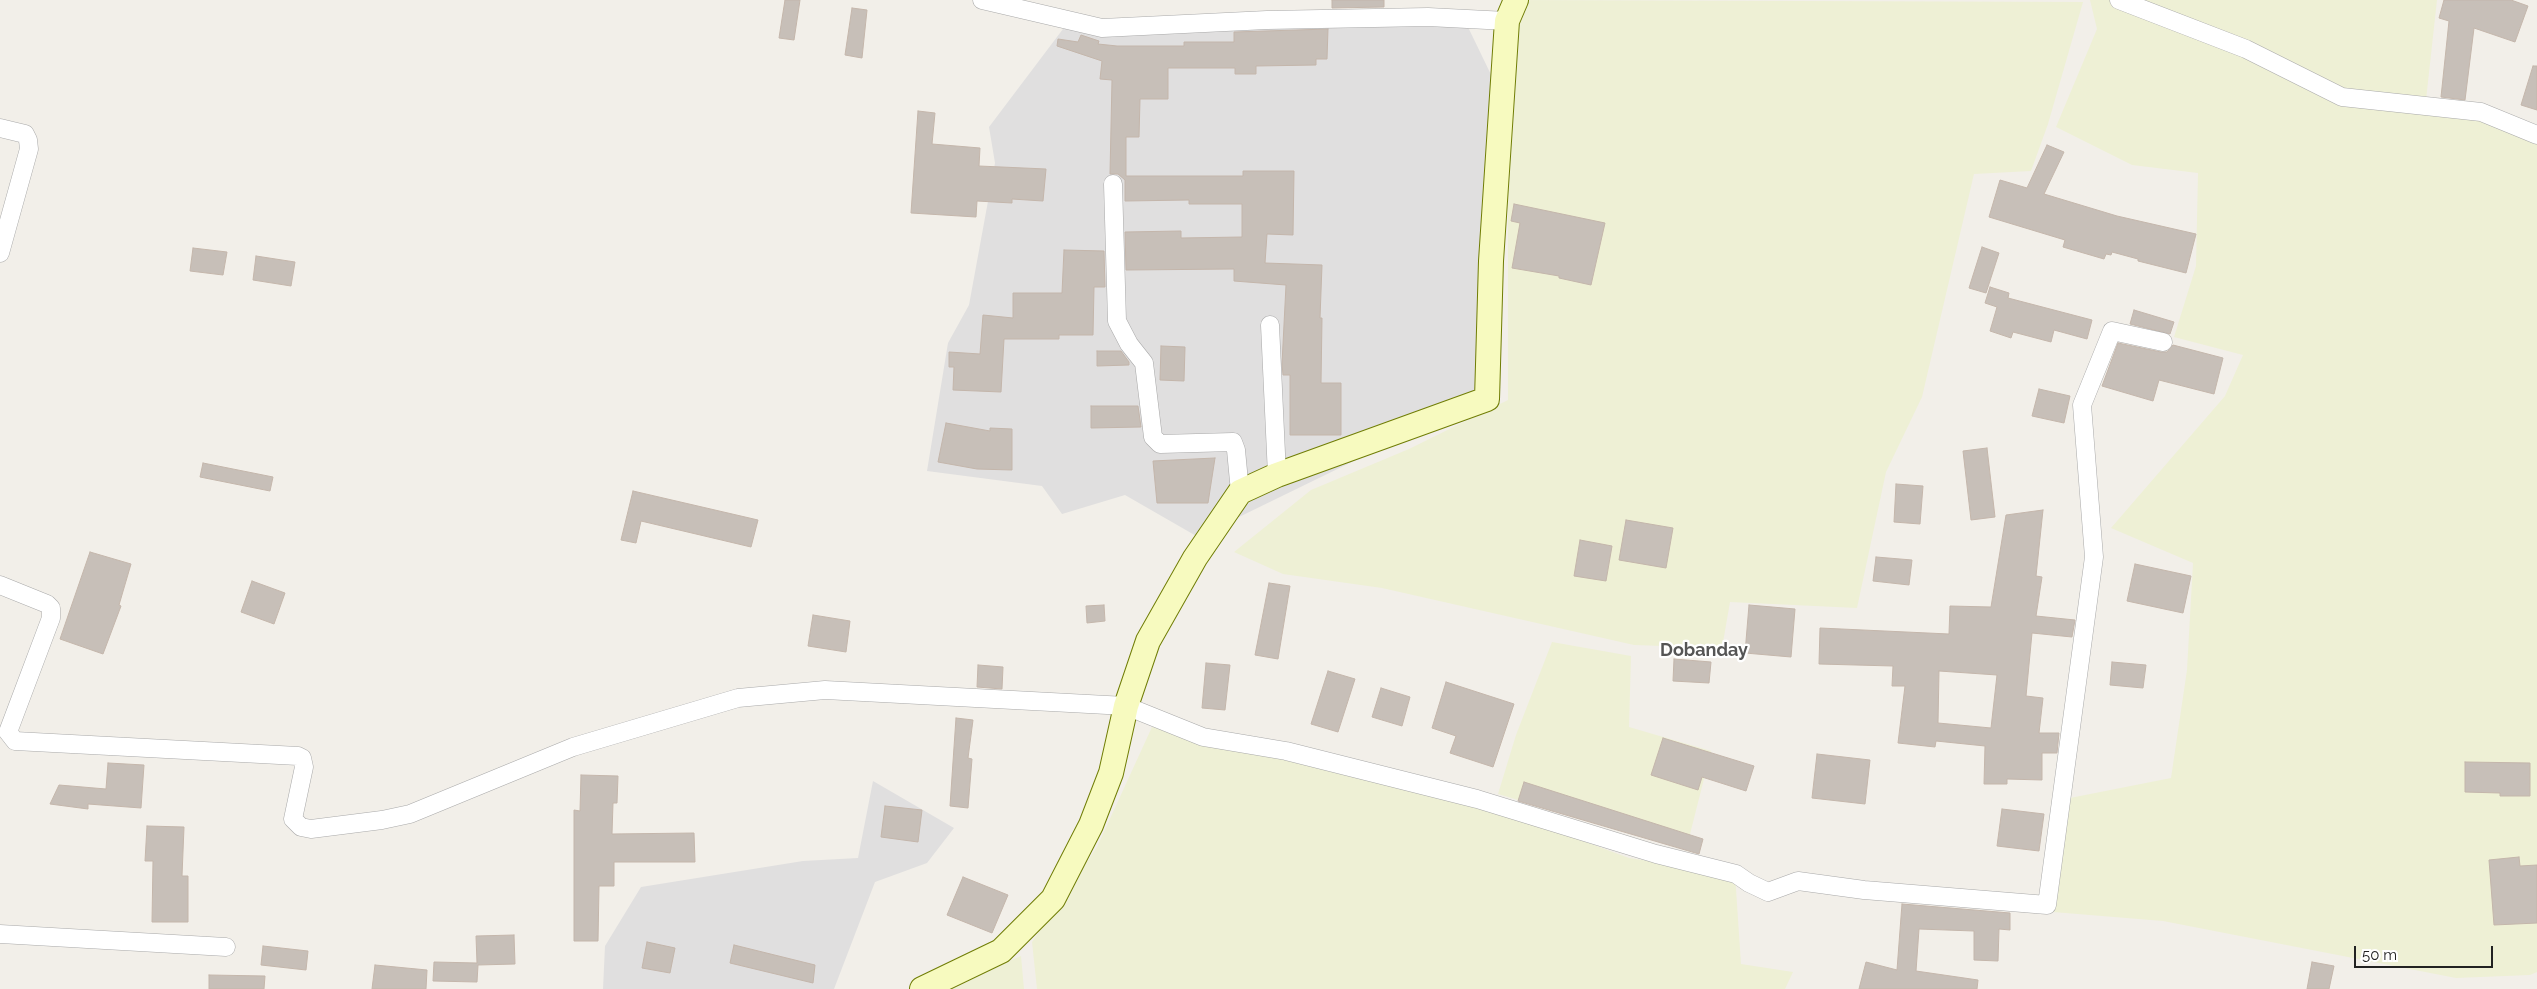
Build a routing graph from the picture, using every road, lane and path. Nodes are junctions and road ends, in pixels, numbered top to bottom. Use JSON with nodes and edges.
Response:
{"nodes":[{"id":1,"x":982,"y":0,"type":"edge"},
{"id":2,"x":2119,"y":0,"type":"edge"},
{"id":3,"x":1512,"y":10,"type":"edge"},
{"id":4,"x":0,"y":128,"type":"edge"},
{"id":5,"x":2537,"y":135,"type":"edge"},
{"id":6,"x":1113,"y":184,"type":"dead end"},
{"id":7,"x":0,"y":253,"type":"edge"},
{"id":8,"x":1270,"y":325,"type":"dead end"},
{"id":9,"x":2163,"y":342,"type":"dead end"},
{"id":10,"x":1277,"y":474,"type":"junction"},
{"id":11,"x":1240,"y":492,"type":"junction"},
{"id":12,"x":0,"y":585,"type":"edge"},
{"id":13,"x":1126,"y":706,"type":"junction"},
{"id":14,"x":0,"y":934,"type":"edge"},
{"id":15,"x":226,"y":947,"type":"dead end"},
{"id":16,"x":922,"y":989,"type":"edge"}],
"edges":[{"from":1,"to":3,"type":"street"},
{"from":2,"to":5,"type":"street"},
{"from":3,"to":10,"type":"street"},
{"from":4,"to":7,"type":"street"},
{"from":6,"to":11,"type":"street"},
{"from":8,"to":10,"type":"street"},
{"from":9,"to":13,"type":"street"},
{"from":10,"to":11,"type":"street"},
{"from":11,"to":13,"type":"street"},
{"from":12,"to":13,"type":"street"},
{"from":13,"to":16,"type":"street"},
{"from":14,"to":15,"type":"street"}]}
